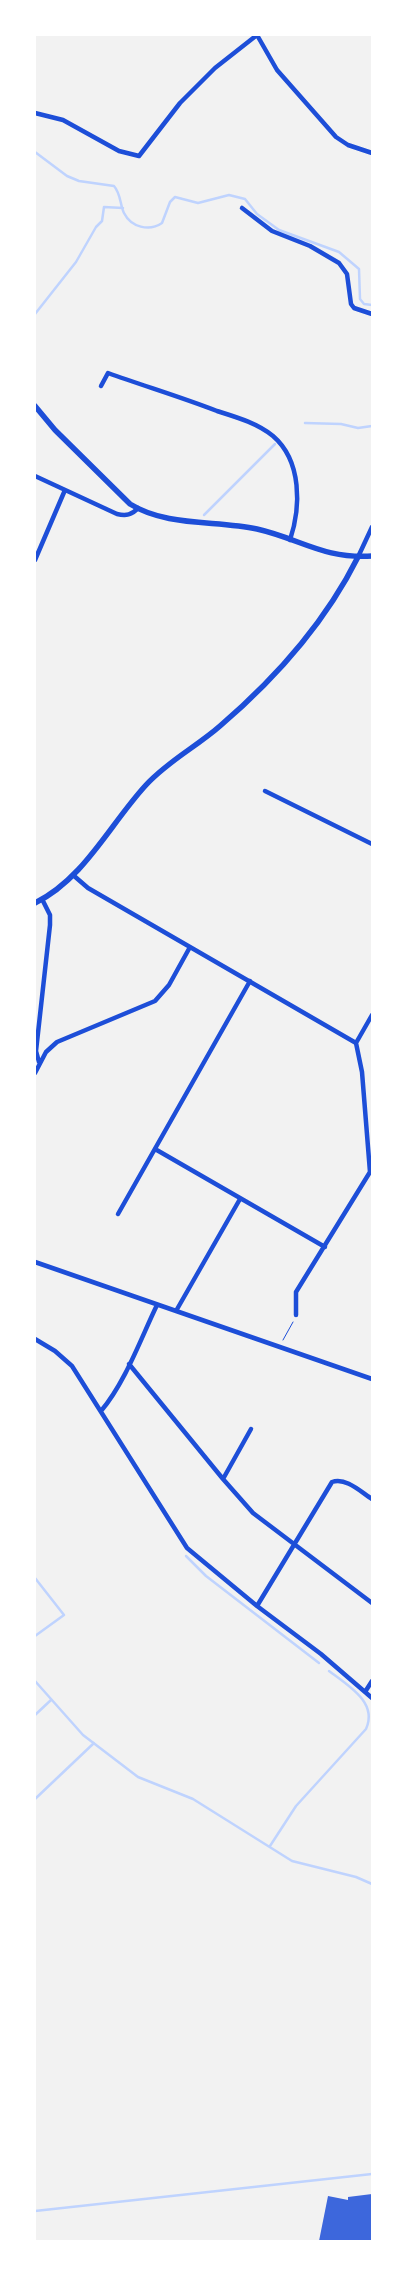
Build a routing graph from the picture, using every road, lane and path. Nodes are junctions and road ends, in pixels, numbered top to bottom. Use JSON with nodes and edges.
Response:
{"nodes":[{"id":1,"x":257,"y":35,"type":"edge"},
{"id":2,"x":35,"y":113,"type":"edge"},
{"id":3,"x":372,"y":153,"type":"edge"},
{"id":4,"x":242,"y":208,"type":"dead end"},
{"id":5,"x":372,"y":314,"type":"edge"},
{"id":6,"x":101,"y":386,"type":"dead end"},
{"id":7,"x":35,"y":406,"type":"edge"},
{"id":8,"x":35,"y":476,"type":"edge"},
{"id":9,"x":65,"y":490,"type":"junction"},
{"id":10,"x":138,"y":508,"type":"junction"},
{"id":11,"x":372,"y":527,"type":"edge"},
{"id":12,"x":290,"y":540,"type":"junction"},
{"id":13,"x":372,"y":556,"type":"edge"},
{"id":14,"x":358,"y":557,"type":"junction"},
{"id":15,"x":35,"y":560,"type":"edge"},
{"id":16,"x":265,"y":791,"type":"dead end"},
{"id":17,"x":372,"y":844,"type":"edge"},
{"id":18,"x":73,"y":875,"type":"junction"},
{"id":19,"x":42,"y":899,"type":"junction"},
{"id":20,"x":35,"y":903,"type":"edge"},
{"id":21,"x":190,"y":947,"type":"junction"},
{"id":22,"x":250,"y":981,"type":"junction"},
{"id":23,"x":372,"y":1015,"type":"edge"},
{"id":24,"x":356,"y":1043,"type":"junction"},
{"id":25,"x":39,"y":1062,"type":"junction"},
{"id":26,"x":35,"y":1073,"type":"edge"},
{"id":27,"x":155,"y":1149,"type":"junction"},
{"id":28,"x":371,"y":1173,"type":"edge"},
{"id":29,"x":240,"y":1199,"type":"junction"},
{"id":30,"x":118,"y":1214,"type":"dead end"},
{"id":31,"x":325,"y":1247,"type":"junction"},
{"id":32,"x":35,"y":1262,"type":"edge"},
{"id":33,"x":157,"y":1305,"type":"junction"},
{"id":34,"x":176,"y":1312,"type":"junction"},
{"id":35,"x":296,"y":1315,"type":"joint"},
{"id":36,"x":35,"y":1339,"type":"edge"},
{"id":37,"x":281,"y":1343,"type":"dead end"},
{"id":38,"x":129,"y":1364,"type":"junction"},
{"id":39,"x":372,"y":1378,"type":"edge"},
{"id":40,"x":101,"y":1411,"type":"junction"},
{"id":41,"x":251,"y":1429,"type":"dead end"},
{"id":42,"x":222,"y":1479,"type":"junction"},
{"id":43,"x":372,"y":1499,"type":"edge"},
{"id":44,"x":294,"y":1545,"type":"junction"},
{"id":45,"x":372,"y":1603,"type":"edge"},
{"id":46,"x":257,"y":1606,"type":"junction"},
{"id":47,"x":372,"y":1681,"type":"edge"},
{"id":48,"x":365,"y":1692,"type":"junction"},
{"id":49,"x":372,"y":1698,"type":"edge"}],
"edges":[{"from":1,"to":2,"type":"street"},
{"from":1,"to":3,"type":"street"},
{"from":4,"to":5,"type":"street"},
{"from":6,"to":12,"type":"street"},
{"from":7,"to":10,"type":"street"},
{"from":8,"to":9,"type":"street"},
{"from":9,"to":10,"type":"street"},
{"from":9,"to":15,"type":"street"},
{"from":10,"to":12,"type":"street"},
{"from":11,"to":14,"type":"street"},
{"from":12,"to":14,"type":"street"},
{"from":13,"to":14,"type":"street"},
{"from":14,"to":18,"type":"street"},
{"from":16,"to":17,"type":"street"},
{"from":18,"to":19,"type":"street"},
{"from":18,"to":21,"type":"street"},
{"from":19,"to":20,"type":"street"},
{"from":19,"to":25,"type":"street"},
{"from":21,"to":22,"type":"street"},
{"from":21,"to":25,"type":"street"},
{"from":22,"to":24,"type":"street"},
{"from":22,"to":27,"type":"street"},
{"from":23,"to":24,"type":"street"},
{"from":24,"to":28,"type":"street"},
{"from":25,"to":26,"type":"street"},
{"from":27,"to":29,"type":"street"},
{"from":27,"to":30,"type":"street"},
{"from":28,"to":31,"type":"street"},
{"from":29,"to":31,"type":"street"},
{"from":29,"to":34,"type":"street"},
{"from":31,"to":35,"type":"street"},
{"from":32,"to":33,"type":"street"},
{"from":33,"to":34,"type":"street"},
{"from":33,"to":38,"type":"street"},
{"from":34,"to":39,"type":"street"},
{"from":35,"to":37,"type":"path"},
{"from":36,"to":40,"type":"street"},
{"from":38,"to":40,"type":"street"},
{"from":38,"to":42,"type":"street"},
{"from":40,"to":46,"type":"street"},
{"from":41,"to":42,"type":"street"},
{"from":42,"to":44,"type":"street"},
{"from":43,"to":44,"type":"street"},
{"from":44,"to":45,"type":"street"},
{"from":44,"to":46,"type":"street"},
{"from":46,"to":48,"type":"street"},
{"from":47,"to":48,"type":"street"},
{"from":48,"to":49,"type":"street"}]}
